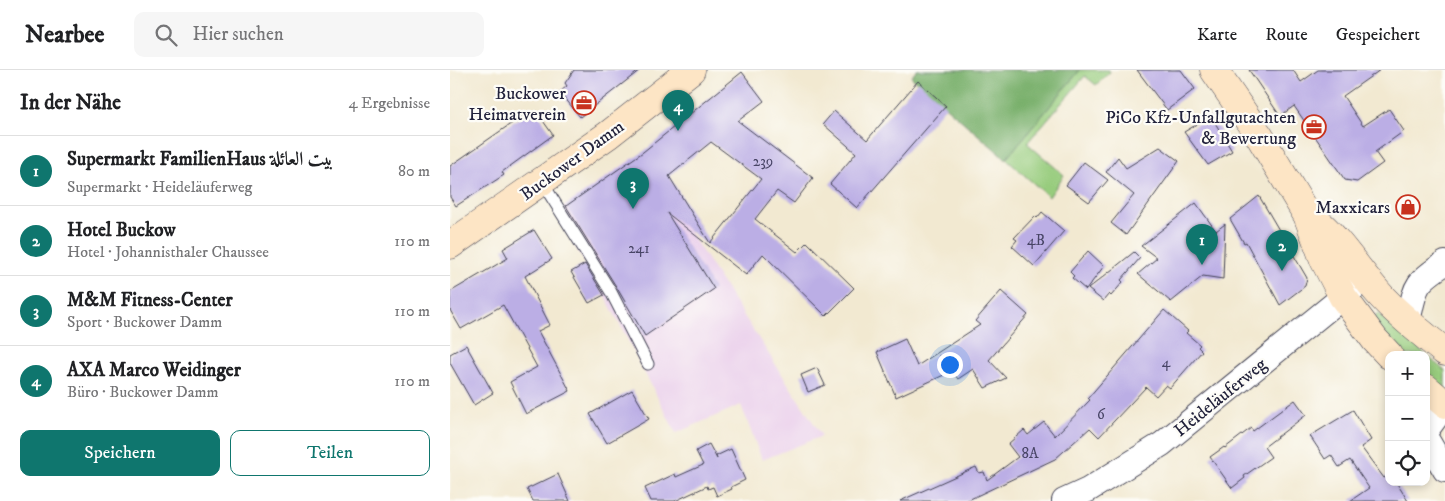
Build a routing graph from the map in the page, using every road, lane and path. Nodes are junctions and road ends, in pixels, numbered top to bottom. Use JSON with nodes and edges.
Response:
{"nodes":[{"id":1,"x":691,"y":70,"type":"edge"},
{"id":2,"x":1214,"y":70,"type":"edge"},
{"id":3,"x":542,"y":182,"type":"junction"},
{"id":4,"x":1308,"y":214,"type":"junction"},
{"id":5,"x":450,"y":245,"type":"edge"},
{"id":6,"x":1445,"y":263,"type":"edge"},
{"id":7,"x":1366,"y":278,"type":"junction"},
{"id":8,"x":1343,"y":297,"type":"junction"},
{"id":9,"x":1408,"y":322,"type":"junction"},
{"id":10,"x":1385,"y":351,"type":"edge"},
{"id":11,"x":1445,"y":352,"type":"edge"},
{"id":12,"x":648,"y":364,"type":"dead end"},
{"id":13,"x":1430,"y":392,"type":"edge"},
{"id":14,"x":1445,"y":405,"type":"edge"},
{"id":15,"x":1430,"y":426,"type":"edge"},
{"id":16,"x":1428,"y":441,"type":"edge"},
{"id":17,"x":1445,"y":470,"type":"edge"},
{"id":18,"x":1090,"y":495,"type":"edge"},
{"id":19,"x":1064,"y":501,"type":"edge"}],
"edges":[{"from":1,"to":3,"type":"main road","name":"Buckower Damm"},
{"from":2,"to":4,"type":"main road"},
{"from":3,"to":5,"type":"main road","name":"Buckower Damm"},
{"from":3,"to":12,"type":"lane"},
{"from":4,"to":7,"type":"main road"},
{"from":4,"to":8,"type":"main road"},
{"from":6,"to":9,"type":"street"},
{"from":7,"to":8,"type":"street","name":"Heideläuferweg"},
{"from":7,"to":9,"type":"main road"},
{"from":8,"to":10,"type":"main road"},
{"from":8,"to":18,"type":"street","name":"Heideläuferweg"},
{"from":9,"to":11,"type":"main road"},
{"from":13,"to":14,"type":"main road"},
{"from":14,"to":15,"type":"street"},
{"from":16,"to":17,"type":"street"},
{"from":18,"to":19,"type":"street","name":"Heideläuferweg"}]}
